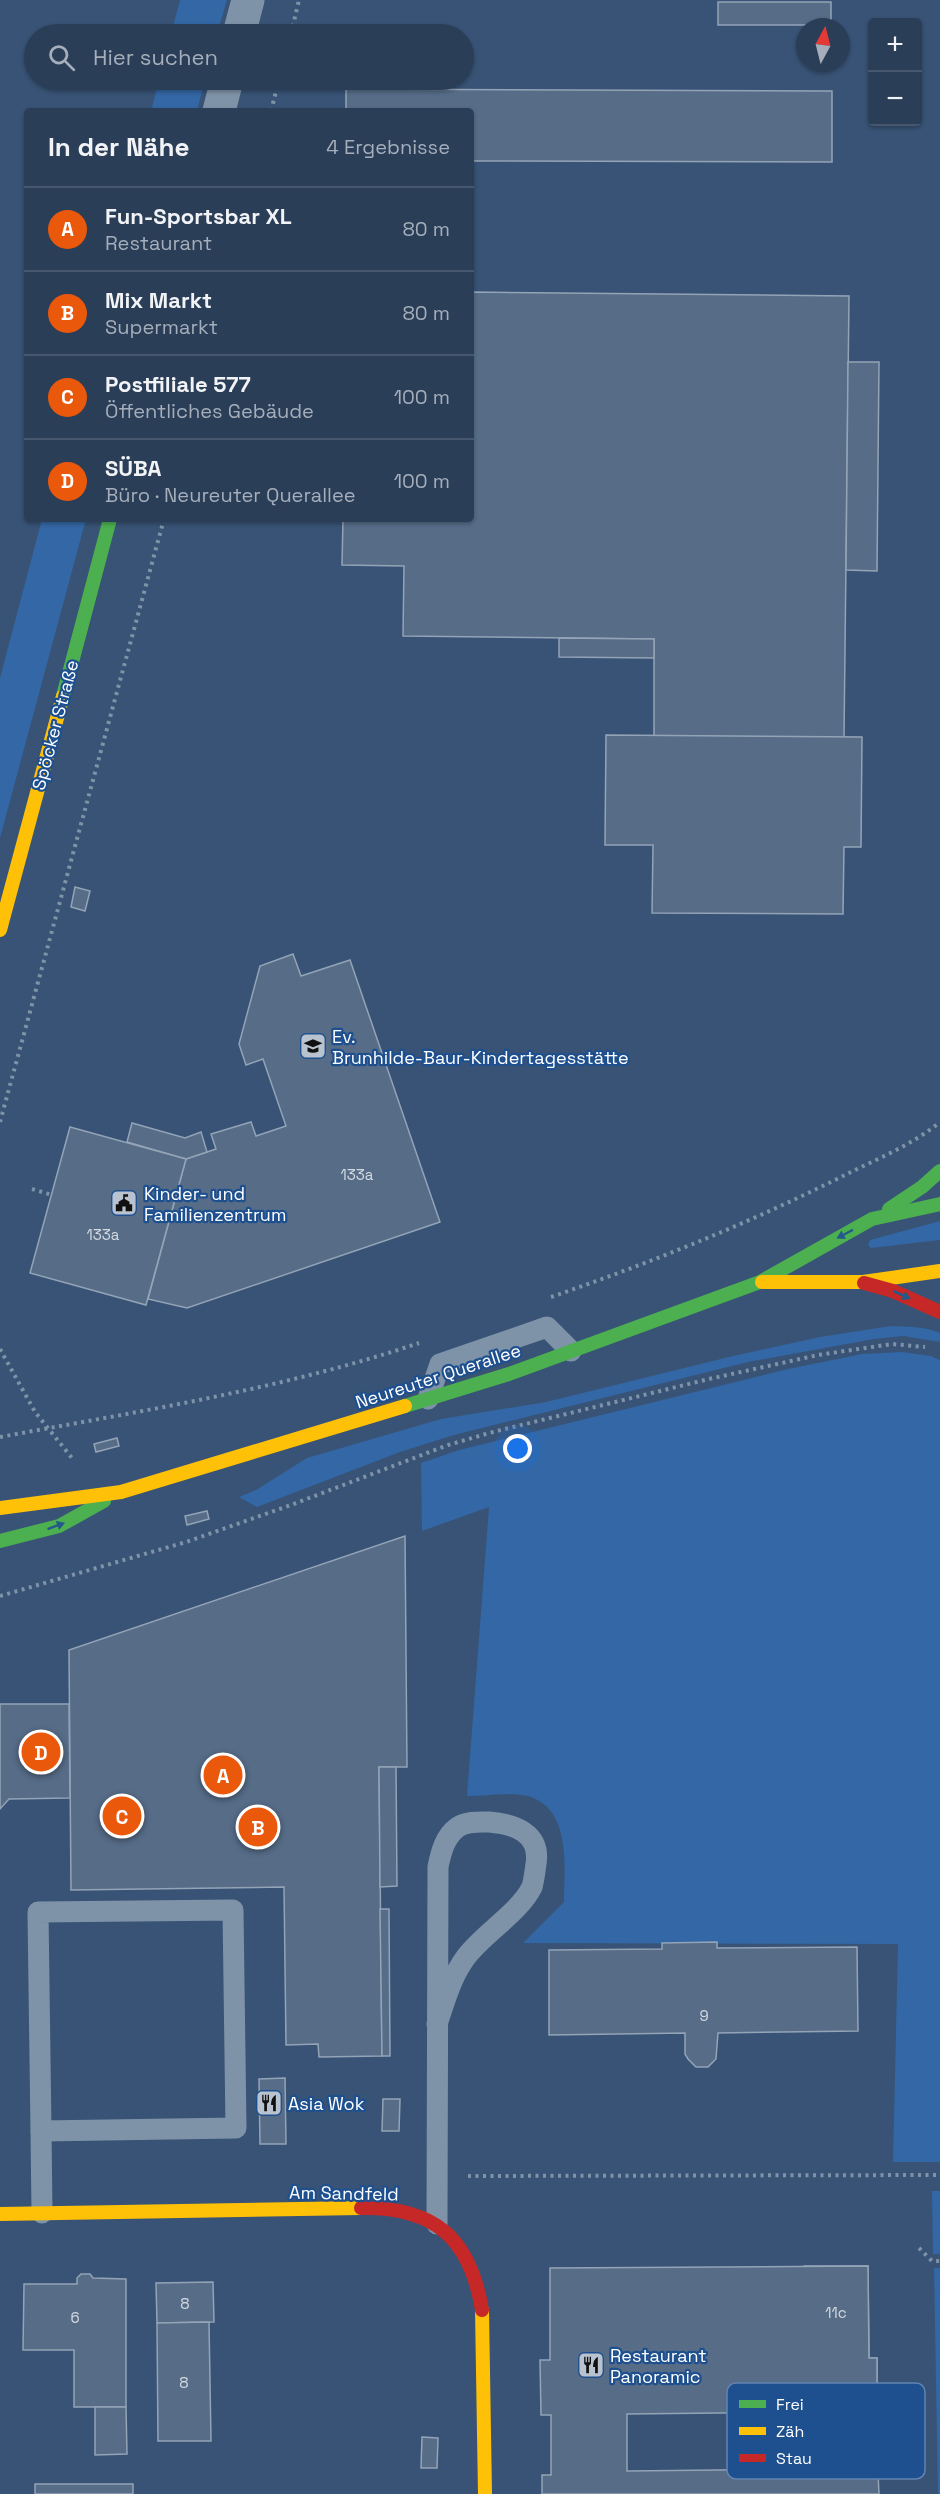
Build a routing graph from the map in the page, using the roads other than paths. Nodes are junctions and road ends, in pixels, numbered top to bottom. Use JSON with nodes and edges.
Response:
{"nodes":[{"id":1,"x":248,"y":0,"type":"edge"},
{"id":2,"x":242,"y":24,"type":"edge"},
{"id":3,"x":224,"y":90,"type":"edge"},
{"id":4,"x":220,"y":108,"type":"edge"},
{"id":5,"x":109,"y":522,"type":"edge"},
{"id":6,"x":0,"y":930,"type":"edge"},
{"id":7,"x":940,"y":1171,"type":"edge"},
{"id":8,"x":940,"y":1204,"type":"edge"},
{"id":9,"x":872,"y":1219,"type":"junction"},
{"id":10,"x":940,"y":1271,"type":"edge"},
{"id":11,"x":760,"y":1282,"type":"junction"},
{"id":12,"x":863,"y":1282,"type":"junction"},
{"id":13,"x":940,"y":1312,"type":"edge"},
{"id":14,"x":571,"y":1351,"type":"junction"},
{"id":15,"x":428,"y":1399,"type":"junction"},
{"id":16,"x":121,"y":1492,"type":"junction"},
{"id":17,"x":0,"y":1508,"type":"edge"},
{"id":18,"x":0,"y":1541,"type":"edge"},
{"id":19,"x":437,"y":2024,"type":"junction"},
{"id":20,"x":41,"y":2131,"type":"junction"},
{"id":21,"x":0,"y":2214,"type":"edge"},
{"id":22,"x":42,"y":2214,"type":"junction"},
{"id":23,"x":437,"y":2224,"type":"junction"},
{"id":24,"x":485,"y":2494,"type":"edge"}],
"edges":[{"from":1,"to":2,"type":"street"},
{"from":3,"to":4,"type":"street"},
{"from":5,"to":6,"type":"street","name":"Spöcker Straße"},
{"from":7,"to":9,"type":"street"},
{"from":8,"to":9,"type":"street","name":"Neureuter Querallee"},
{"from":9,"to":11,"type":"street","name":"Neureuter Querallee","one_way":true},
{"from":10,"to":12,"type":"street","name":"Neureuter Querallee"},
{"from":11,"to":12,"type":"street","name":"Neureuter Querallee"},
{"from":11,"to":14,"type":"street","name":"Neureuter Querallee"},
{"from":12,"to":13,"type":"street","one_way":true},
{"from":14,"to":15,"type":"street","name":"Neureuter Querallee"},
{"from":14,"to":15,"type":"lane"},
{"from":15,"to":16,"type":"street","name":"Neureuter Querallee"},
{"from":16,"to":17,"type":"street","name":"Neureuter Querallee"},
{"from":18,"to":16,"type":"street","name":"Neureuter Querallee","one_way":true},
{"from":19,"to":19,"type":"lane"},
{"from":19,"to":23,"type":"lane"},
{"from":20,"to":20,"type":"lane"},
{"from":20,"to":22,"type":"lane"},
{"from":21,"to":22,"type":"street","name":"Am Sandfeld"},
{"from":22,"to":23,"type":"street","name":"Am Sandfeld"},
{"from":23,"to":24,"type":"street","name":"Am Sandfeld"}]}
